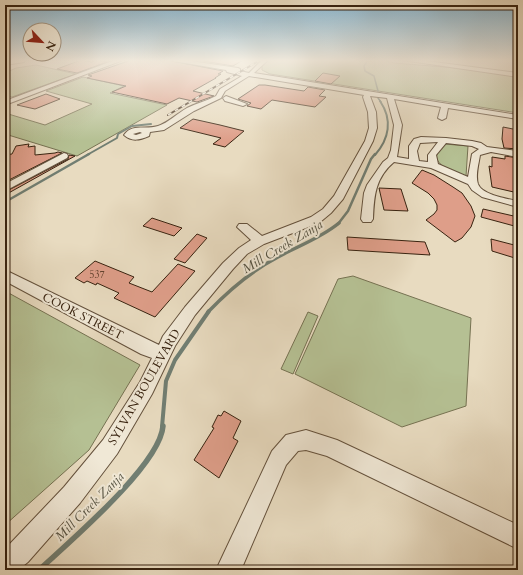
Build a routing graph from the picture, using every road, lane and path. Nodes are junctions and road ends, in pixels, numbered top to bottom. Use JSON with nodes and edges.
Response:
{"nodes":[{"id":1,"x":49,"y":87,"type":"edge"},
{"id":2,"x":228,"y":87,"type":"edge"},
{"id":3,"x":338,"y":87,"type":"edge"},
{"id":4,"x":368,"y":93,"type":"junction"},
{"id":5,"x":390,"y":97,"type":"junction"},
{"id":6,"x":226,"y":98,"type":"dead end"},
{"id":7,"x":5,"y":103,"type":"edge"},
{"id":8,"x":243,"y":104,"type":"dead end"},
{"id":9,"x":445,"y":106,"type":"junction"},
{"id":10,"x":518,"y":117,"type":"edge"},
{"id":11,"x":442,"y":118,"type":"dead end"},
{"id":12,"x":145,"y":130,"type":"dead end"},
{"id":13,"x":443,"y":141,"type":"junction"},
{"id":14,"x":485,"y":149,"type":"junction"},
{"id":15,"x":518,"y":154,"type":"edge"},
{"id":16,"x":64,"y":156,"type":"dead end"},
{"id":17,"x":392,"y":158,"type":"junction"},
{"id":18,"x":414,"y":161,"type":"junction"},
{"id":19,"x":434,"y":166,"type":"junction"},
{"id":20,"x":473,"y":182,"type":"junction"},
{"id":21,"x":5,"y":188,"type":"edge"},
{"id":22,"x":518,"y":204,"type":"edge"},
{"id":23,"x":367,"y":219,"type":"dead end"},
{"id":24,"x":243,"y":227,"type":"dead end"},
{"id":25,"x":260,"y":241,"type":"junction"},
{"id":26,"x":5,"y":275,"type":"edge"},
{"id":27,"x":162,"y":354,"type":"junction"},
{"id":28,"x":518,"y":537,"type":"edge"},
{"id":29,"x":5,"y":565,"type":"edge"},
{"id":30,"x":228,"y":570,"type":"edge"}],
"edges":[{"from":1,"to":7,"type":"street"},
{"from":2,"to":12,"type":"street"},
{"from":3,"to":4,"type":"street"},
{"from":4,"to":5,"type":"street"},
{"from":4,"to":25,"type":"street","name":"SYLVAN BOULEVARD"},
{"from":5,"to":9,"type":"street"},
{"from":5,"to":17,"type":"street"},
{"from":6,"to":8,"type":"street"},
{"from":9,"to":10,"type":"street"},
{"from":9,"to":11,"type":"street"},
{"from":13,"to":14,"type":"street"},
{"from":13,"to":18,"type":"street"},
{"from":13,"to":19,"type":"street"},
{"from":14,"to":15,"type":"street"},
{"from":14,"to":20,"type":"street"},
{"from":16,"to":21,"type":"street"},
{"from":17,"to":18,"type":"street"},
{"from":17,"to":23,"type":"street"},
{"from":18,"to":19,"type":"street"},
{"from":19,"to":20,"type":"street"},
{"from":20,"to":22,"type":"street"},
{"from":24,"to":25,"type":"street"},
{"from":25,"to":27,"type":"street","name":"SYLVAN BOULEVARD"},
{"from":26,"to":27,"type":"street","name":"COOK STREET"},
{"from":27,"to":29,"type":"street","name":"SYLVAN BOULEVARD"},
{"from":28,"to":30,"type":"street"}]}
